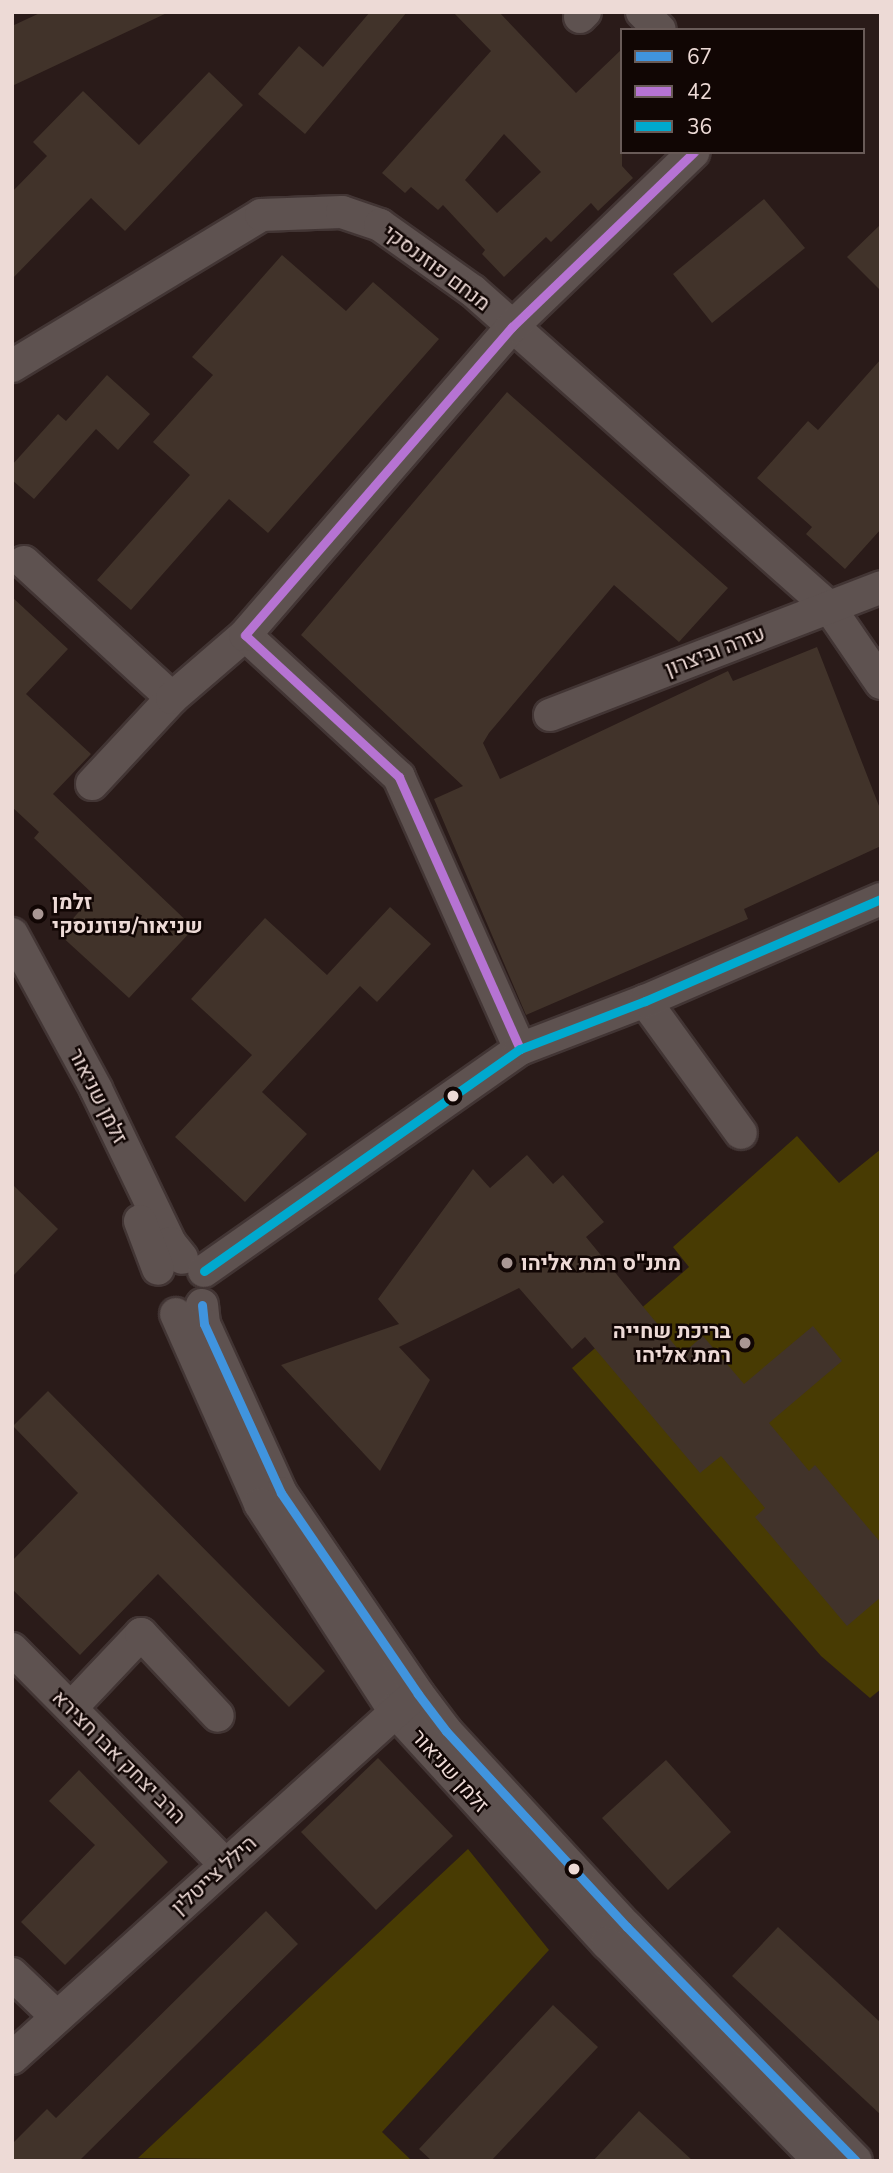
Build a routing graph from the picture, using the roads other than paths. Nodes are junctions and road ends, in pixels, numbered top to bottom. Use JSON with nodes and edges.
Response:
{"nodes":[{"id":1,"x":642,"y":12,"type":"edge"},
{"id":2,"x":658,"y":28,"type":"edge"},
{"id":3,"x":692,"y":154,"type":"edge"},
{"id":4,"x":512,"y":327,"type":"junction"},
{"id":5,"x":12,"y":366,"type":"edge"},
{"id":6,"x":24,"y":562,"type":"dead end"},
{"id":7,"x":881,"y":587,"type":"edge"},
{"id":8,"x":829,"y":607,"type":"junction"},
{"id":9,"x":244,"y":635,"type":"junction"},
{"id":10,"x":881,"y":683,"type":"edge"},
{"id":11,"x":172,"y":698,"type":"junction"},
{"id":12,"x":550,"y":715,"type":"dead end"},
{"id":13,"x":92,"y":784,"type":"dead end"},
{"id":14,"x":881,"y":899,"type":"edge"},
{"id":15,"x":12,"y":934,"type":"edge"},
{"id":16,"x":12,"y":967,"type":"edge"},
{"id":17,"x":645,"y":1001,"type":"junction"},
{"id":18,"x":520,"y":1049,"type":"junction"},
{"id":19,"x":741,"y":1133,"type":"dead end"},
{"id":20,"x":182,"y":1266,"type":"junction"},
{"id":21,"x":189,"y":1310,"type":"junction"},
{"id":22,"x":12,"y":1649,"type":"edge"},
{"id":23,"x":406,"y":1702,"type":"junction"},
{"id":24,"x":71,"y":1708,"type":"junction"},
{"id":25,"x":218,"y":1716,"type":"dead end"},
{"id":26,"x":226,"y":1865,"type":"junction"},
{"id":27,"x":12,"y":1974,"type":"edge"},
{"id":28,"x":57,"y":2017,"type":"junction"},
{"id":29,"x":12,"y":2058,"type":"edge"},
{"id":30,"x":820,"y":2161,"type":"edge"},
{"id":31,"x":856,"y":2161,"type":"edge"}],
"edges":[{"from":1,"to":2,"type":"street"},
{"from":3,"to":4,"type":"street"},
{"from":4,"to":5,"type":"street","name":"מנחם פוזננסקי"},
{"from":4,"to":8,"type":"street","name":"מנחם פוזננסקי"},
{"from":4,"to":9,"type":"street"},
{"from":6,"to":11,"type":"street"},
{"from":7,"to":8,"type":"street","name":"עזרה וביצרון"},
{"from":8,"to":10,"type":"street","name":"מנחם פוזננסקי"},
{"from":8,"to":12,"type":"street","name":"עזרה וביצרון"},
{"from":9,"to":11,"type":"street"},
{"from":9,"to":18,"type":"street"},
{"from":11,"to":13,"type":"street"},
{"from":14,"to":17,"type":"street"},
{"from":15,"to":20,"type":"street","name":"זלמן שניאור"},
{"from":16,"to":20,"type":"street","name":"זלמן שניאור"},
{"from":17,"to":18,"type":"street"},
{"from":17,"to":19,"type":"street"},
{"from":18,"to":20,"type":"street"},
{"from":20,"to":21,"type":"street"},
{"from":20,"to":21,"type":"street"},
{"from":21,"to":23,"type":"street","name":"זלמן שניאור"},
{"from":22,"to":24,"type":"street","name":"הרב יצחק אבו חצירא"},
{"from":23,"to":26,"type":"street","name":"הילל צייטלין"},
{"from":23,"to":30,"type":"street","name":"זלמן שניאור"},
{"from":23,"to":31,"type":"street","name":"זלמן שניאור"},
{"from":24,"to":25,"type":"street"},
{"from":24,"to":26,"type":"street","name":"הרב יצחק אבו חצירא"},
{"from":26,"to":28,"type":"street","name":"הילל צייטלין"},
{"from":27,"to":28,"type":"street"},
{"from":28,"to":29,"type":"street","name":"הילל צייטלין"}]}
